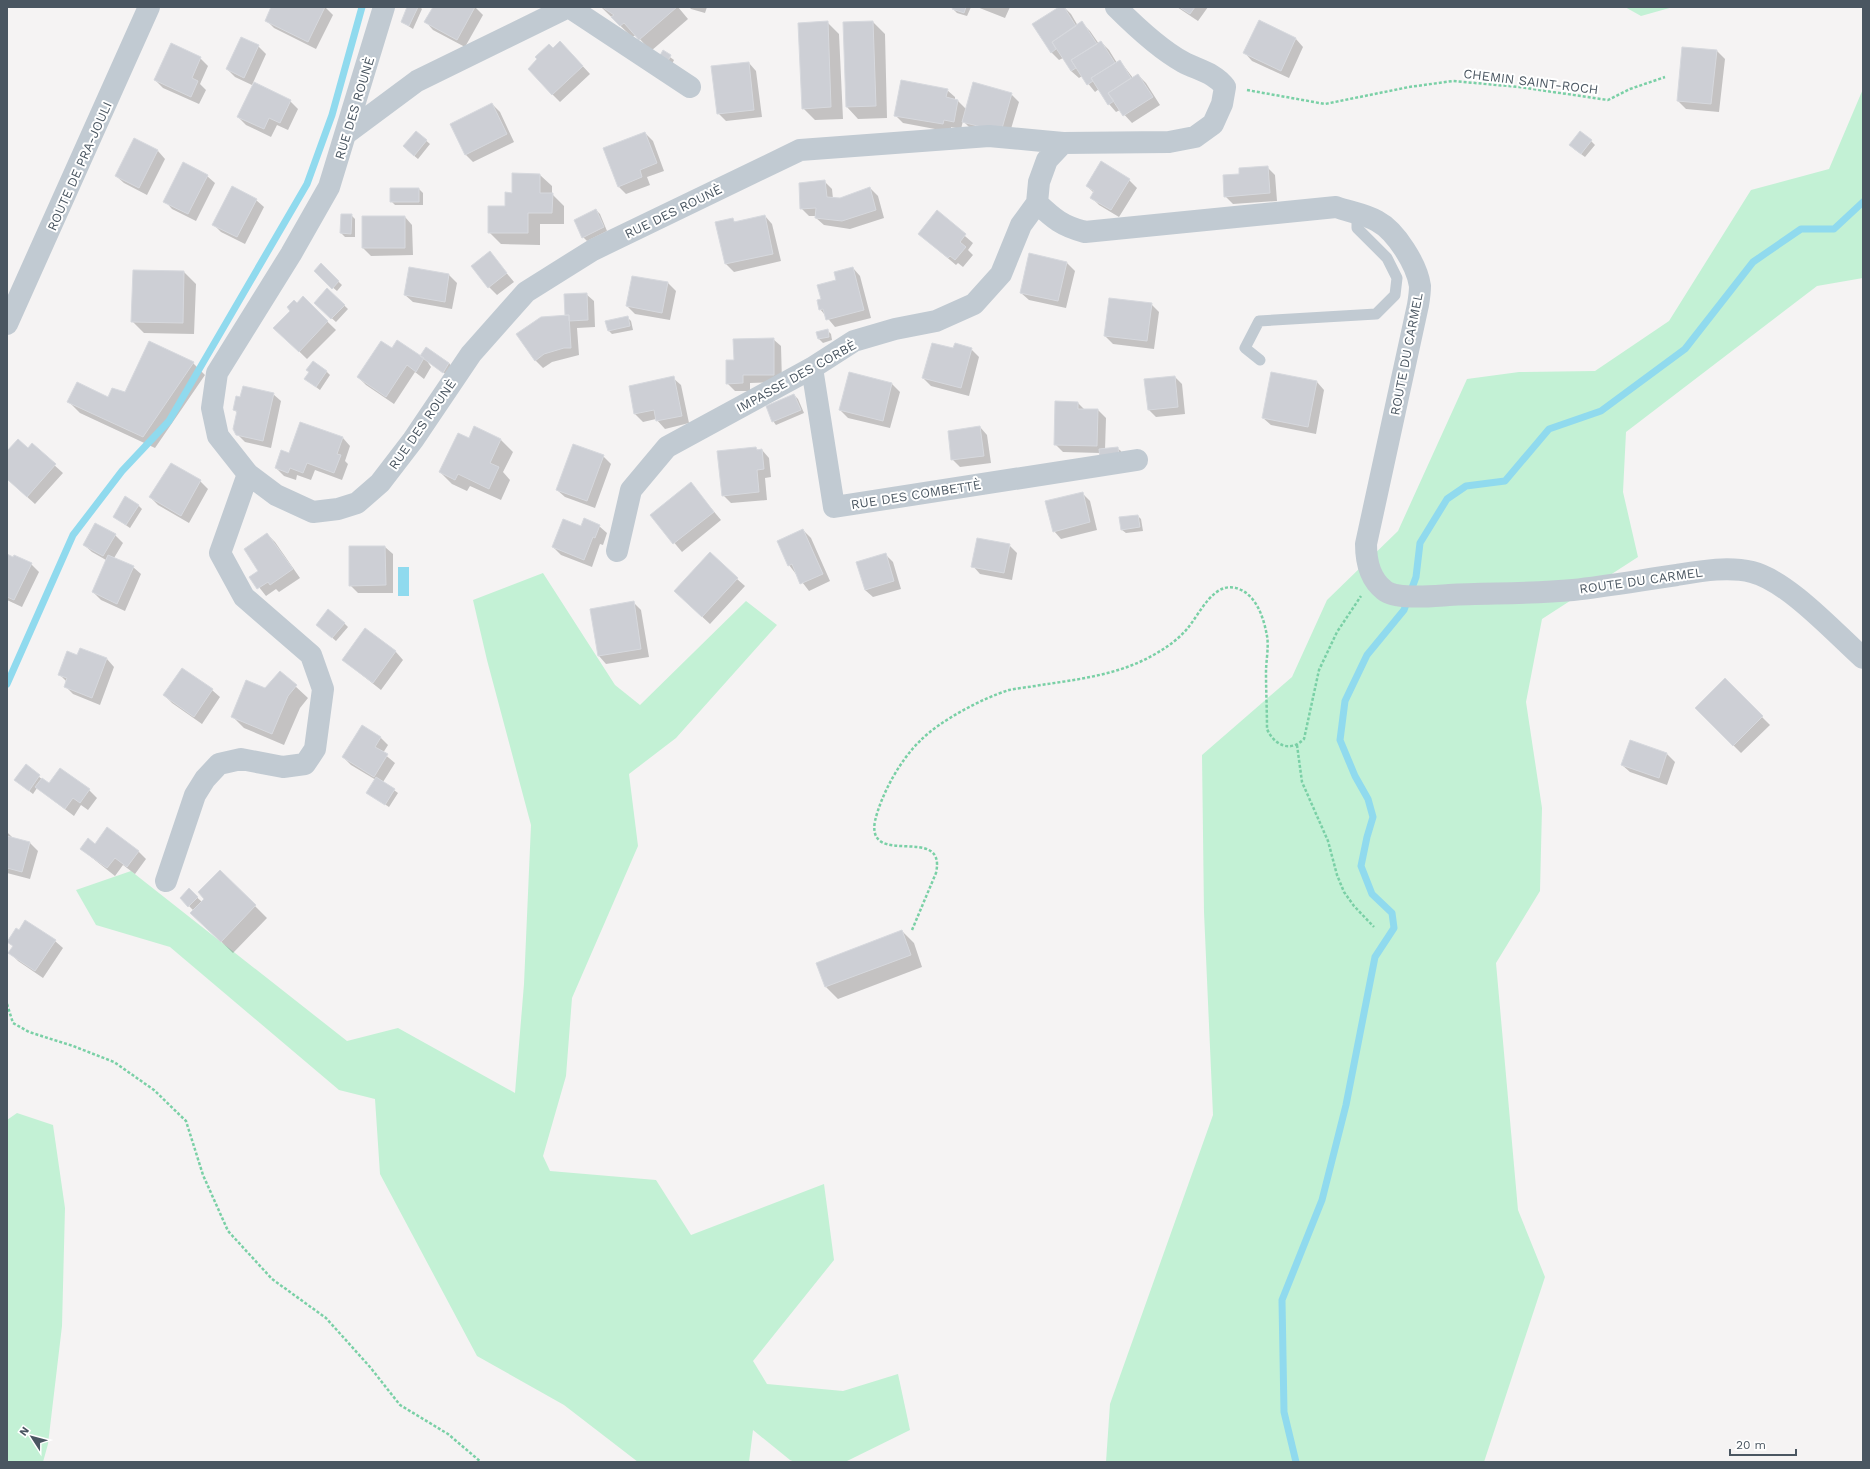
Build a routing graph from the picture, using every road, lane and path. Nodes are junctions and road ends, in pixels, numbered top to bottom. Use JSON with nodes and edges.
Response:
{"nodes":[{"id":1,"x":149,"y":7,"type":"edge"},
{"id":2,"x":384,"y":7,"type":"edge"},
{"id":3,"x":569,"y":7,"type":"edge"},
{"id":4,"x":1116,"y":7,"type":"edge"},
{"id":5,"x":1665,"y":77,"type":"dead end"},
{"id":6,"x":690,"y":87,"type":"dead end"},
{"id":7,"x":1225,"y":87,"type":"junction"},
{"id":8,"x":347,"y":133,"type":"junction"},
{"id":9,"x":1063,"y":143,"type":"junction"},
{"id":10,"x":1037,"y":203,"type":"junction"},
{"id":11,"x":1356,"y":212,"type":"junction"},
{"id":12,"x":7,"y":324,"type":"edge"},
{"id":13,"x":1260,"y":360,"type":"dead end"},
{"id":14,"x":812,"y":368,"type":"junction"},
{"id":15,"x":1137,"y":460,"type":"dead end"},
{"id":16,"x":248,"y":474,"type":"junction"},
{"id":17,"x":617,"y":551,"type":"dead end"},
{"id":18,"x":1374,"y":578,"type":"junction"},
{"id":19,"x":1863,"y":658,"type":"edge"},
{"id":20,"x":1298,"y":745,"type":"junction"},
{"id":21,"x":166,"y":881,"type":"dead end"},
{"id":22,"x":1374,"y":927,"type":"dead end"},
{"id":23,"x":912,"y":930,"type":"dead end"},
{"id":24,"x":7,"y":1004,"type":"edge"},
{"id":25,"x":481,"y":1462,"type":"edge"}],
"edges":[{"from":1,"to":12,"type":"street","name":"ROUTE DE PRA-JOULI"},
{"from":2,"to":8,"type":"street","name":"RUE DES ROUNÈ"},
{"from":3,"to":6,"type":"street"},
{"from":3,"to":8,"type":"street"},
{"from":4,"to":7,"type":"street"},
{"from":5,"to":7,"type":"path","name":"CHEMIN SAINT-ROCH"},
{"from":7,"to":9,"type":"street"},
{"from":8,"to":16,"type":"street","name":"RUE DES ROUNÈ"},
{"from":9,"to":10,"type":"street"},
{"from":9,"to":16,"type":"street","name":"RUE DES ROUNÈ"},
{"from":10,"to":11,"type":"street","name":"ROUTE DU CARMEL"},
{"from":10,"to":14,"type":"street","name":"IMPASSE DES CORBÈ"},
{"from":11,"to":13,"type":"lane"},
{"from":11,"to":18,"type":"street","name":"ROUTE DU CARMEL"},
{"from":14,"to":15,"type":"street","name":"RUE DES COMBETTÈ"},
{"from":14,"to":17,"type":"street","name":"IMPASSE DES CORBÈ"},
{"from":16,"to":21,"type":"street"},
{"from":18,"to":19,"type":"street","name":"ROUTE DU CARMEL"},
{"from":18,"to":20,"type":"path"},
{"from":20,"to":22,"type":"path"},
{"from":20,"to":23,"type":"path"},
{"from":24,"to":25,"type":"path"}]}
